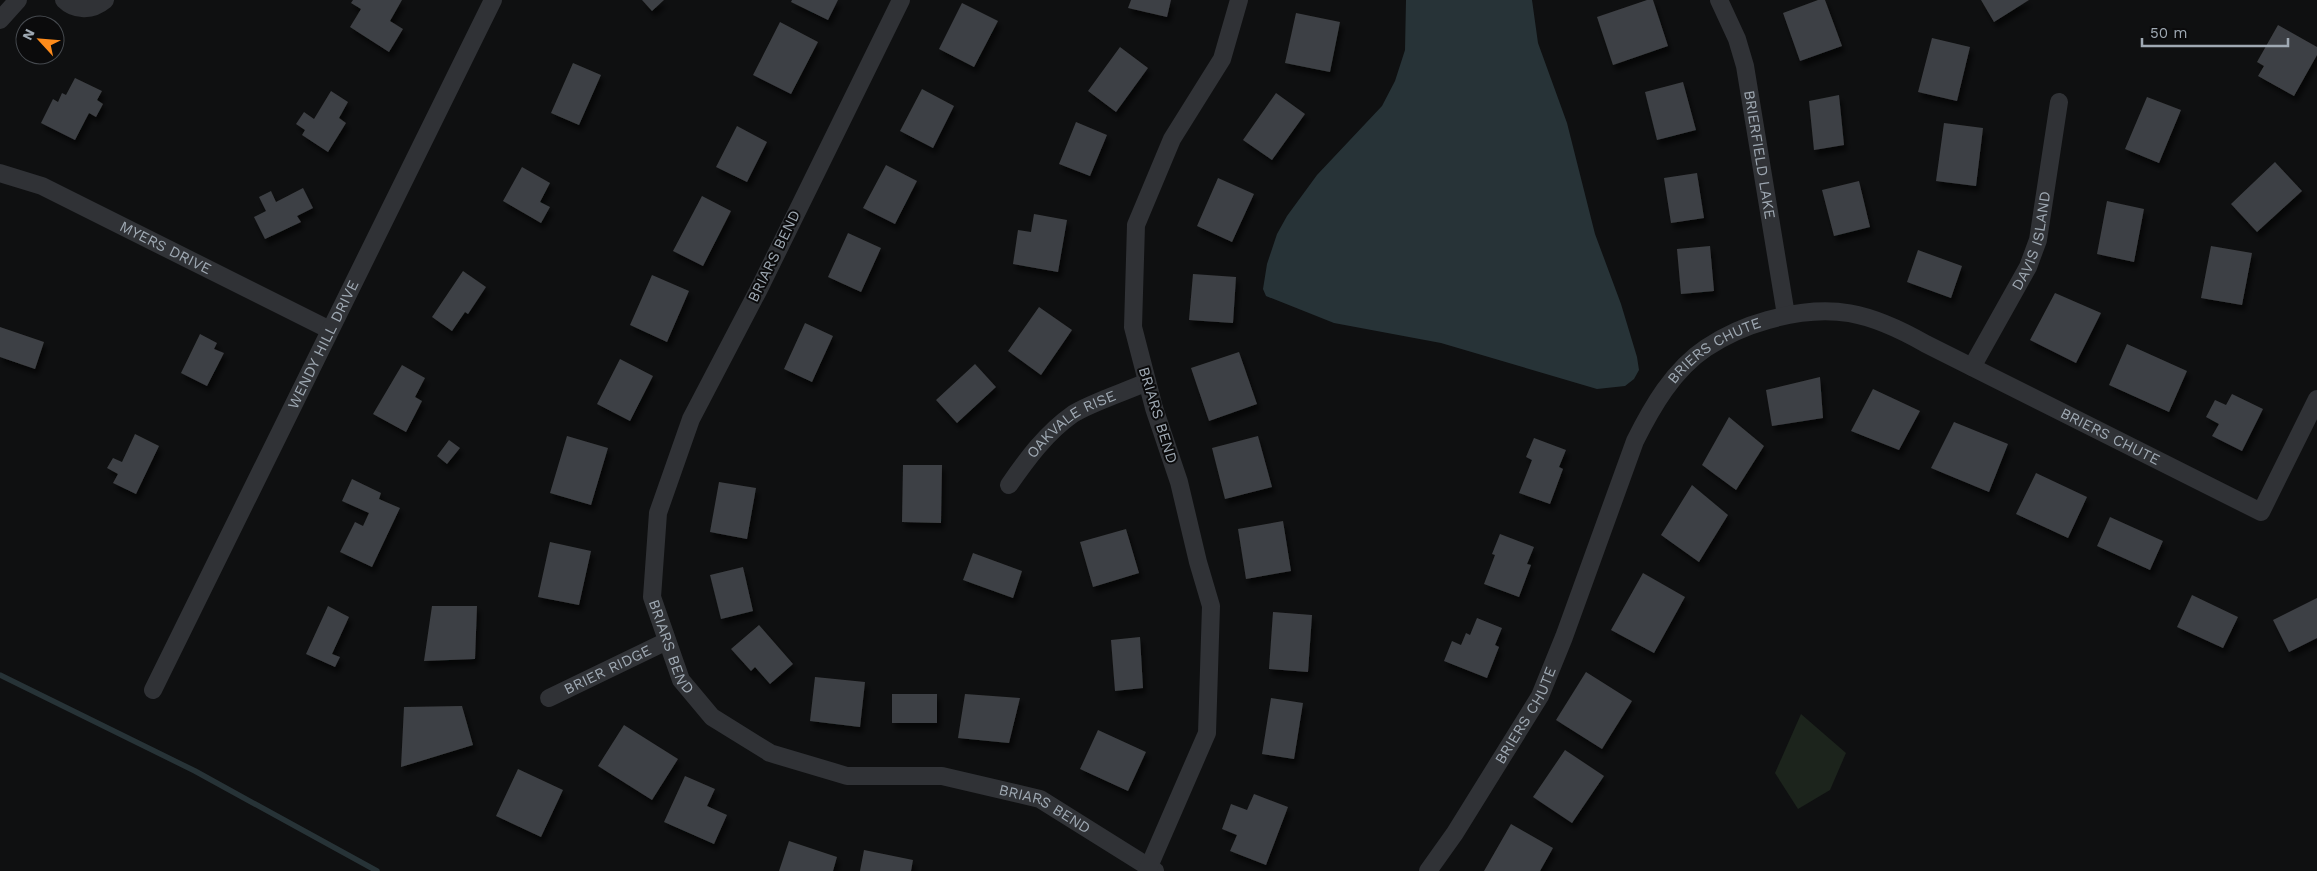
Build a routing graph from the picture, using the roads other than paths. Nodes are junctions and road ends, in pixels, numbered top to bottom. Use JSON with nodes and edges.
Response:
{"nodes":[{"id":1,"x":18,"y":0,"type":"edge"},
{"id":2,"x":64,"y":0,"type":"edge"},
{"id":3,"x":105,"y":0,"type":"edge"},
{"id":4,"x":493,"y":0,"type":"edge"},
{"id":5,"x":901,"y":0,"type":"edge"},
{"id":6,"x":1239,"y":0,"type":"edge"},
{"id":7,"x":1719,"y":0,"type":"edge"},
{"id":8,"x":0,"y":20,"type":"edge"},
{"id":9,"x":2060,"y":102,"type":"dead end"},
{"id":10,"x":0,"y":173,"type":"edge"},
{"id":11,"x":1786,"y":315,"type":"junction"},
{"id":12,"x":330,"y":330,"type":"junction"},
{"id":13,"x":1972,"y":367,"type":"junction"},
{"id":14,"x":1147,"y":382,"type":"junction"},
{"id":15,"x":2317,"y":399,"type":"edge"},
{"id":16,"x":1009,"y":485,"type":"dead end"},
{"id":17,"x":667,"y":641,"type":"junction"},
{"id":18,"x":153,"y":690,"type":"dead end"},
{"id":19,"x":549,"y":698,"type":"dead end"},
{"id":20,"x":1150,"y":870,"type":"edge"},
{"id":21,"x":1428,"y":871,"type":"edge"}],
"edges":[{"from":1,"to":8,"type":"street"},
{"from":2,"to":3,"type":"street"},
{"from":4,"to":12,"type":"street","name":"WENDY HILL DRIVE"},
{"from":5,"to":17,"type":"street","name":"BRIARS BEND"},
{"from":6,"to":14,"type":"street","name":"BRIARS BEND"},
{"from":7,"to":11,"type":"street","name":"BRIERFIELD LAKE"},
{"from":9,"to":13,"type":"street","name":"DAVIS ISLAND"},
{"from":10,"to":12,"type":"street","name":"MYERS DRIVE"},
{"from":11,"to":13,"type":"street","name":"BRIERS CHUTE"},
{"from":11,"to":21,"type":"street","name":"BRIERS CHUTE"},
{"from":12,"to":18,"type":"street","name":"WENDY HILL DRIVE"},
{"from":13,"to":15,"type":"street","name":"BRIERS CHUTE"},
{"from":14,"to":16,"type":"street","name":"OAKVALE RISE"},
{"from":14,"to":20,"type":"street","name":"BRIARS BEND"},
{"from":17,"to":19,"type":"street","name":"BRIER RIDGE"},
{"from":17,"to":20,"type":"street","name":"BRIARS BEND"}]}
